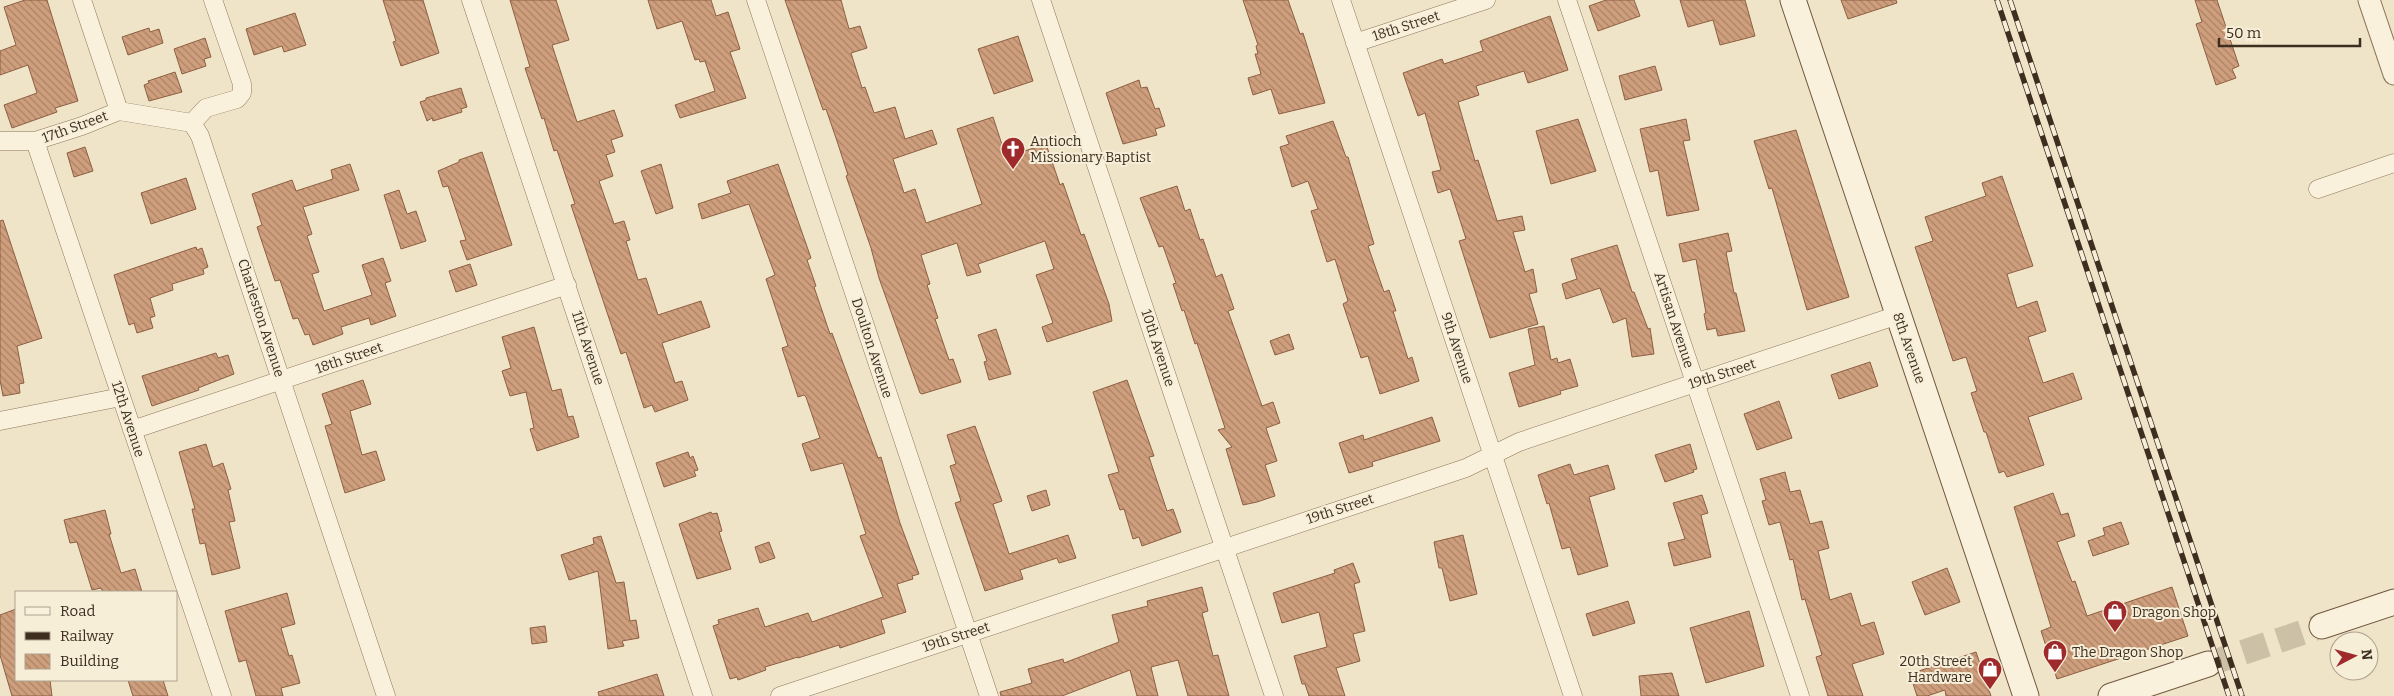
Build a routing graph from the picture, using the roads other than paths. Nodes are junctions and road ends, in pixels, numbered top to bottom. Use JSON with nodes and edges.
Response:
{"nodes":[{"id":1,"x":82,"y":0,"type":"edge"},
{"id":2,"x":213,"y":0,"type":"edge"},
{"id":3,"x":471,"y":0,"type":"edge"},
{"id":4,"x":756,"y":0,"type":"edge"},
{"id":5,"x":1042,"y":0,"type":"edge"},
{"id":6,"x":1340,"y":0,"type":"edge"},
{"id":7,"x":1486,"y":0,"type":"edge"},
{"id":8,"x":1567,"y":0,"type":"edge"},
{"id":9,"x":1793,"y":0,"type":"edge"},
{"id":10,"x":2369,"y":0,"type":"edge"},
{"id":11,"x":1355,"y":43,"type":"junction"},
{"id":12,"x":2394,"y":74,"type":"edge"},
{"id":13,"x":119,"y":111,"type":"junction"},
{"id":14,"x":192,"y":122,"type":"junction"},
{"id":15,"x":0,"y":141,"type":"edge"},
{"id":16,"x":35,"y":141,"type":"junction"},
{"id":17,"x":2394,"y":162,"type":"edge"},
{"id":18,"x":2318,"y":189,"type":"dead end"},
{"id":19,"x":567,"y":285,"type":"junction"},
{"id":20,"x":1898,"y":315,"type":"junction"},
{"id":21,"x":281,"y":381,"type":"junction"},
{"id":22,"x":1695,"y":383,"type":"junction"},
{"id":23,"x":121,"y":397,"type":"junction"},
{"id":24,"x":0,"y":421,"type":"edge"},
{"id":25,"x":132,"y":430,"type":"junction"},
{"id":26,"x":1492,"y":454,"type":"junction"},
{"id":27,"x":1224,"y":547,"type":"junction"},
{"id":28,"x":2394,"y":602,"type":"edge"},
{"id":29,"x":2322,"y":626,"type":"tunnel mouth"},
{"id":30,"x":968,"y":633,"type":"junction"},
{"id":31,"x":2208,"y":664,"type":"tunnel mouth"},
{"id":32,"x":222,"y":696,"type":"edge"},
{"id":33,"x":386,"y":696,"type":"edge"},
{"id":34,"x":703,"y":696,"type":"edge"},
{"id":35,"x":780,"y":696,"type":"edge"},
{"id":36,"x":989,"y":696,"type":"edge"},
{"id":37,"x":1274,"y":696,"type":"edge"},
{"id":38,"x":1573,"y":696,"type":"edge"},
{"id":39,"x":1800,"y":696,"type":"edge"},
{"id":40,"x":2026,"y":696,"type":"edge"},
{"id":41,"x":2111,"y":696,"type":"edge"}],
"edges":[{"from":1,"to":13,"type":"street"},
{"from":2,"to":14,"type":"street"},
{"from":3,"to":19,"type":"street","name":"11th Avenue"},
{"from":4,"to":30,"type":"street","name":"Doulton Avenue"},
{"from":5,"to":27,"type":"street","name":"10th Avenue"},
{"from":6,"to":11,"type":"street","name":"9th Avenue"},
{"from":7,"to":11,"type":"street","name":"18th Street"},
{"from":8,"to":22,"type":"street","name":"Artisan Avenue"},
{"from":9,"to":20,"type":"main road","name":"8th Avenue"},
{"from":10,"to":12,"type":"street"},
{"from":11,"to":26,"type":"street","name":"9th Avenue"},
{"from":13,"to":14,"type":"street"},
{"from":13,"to":16,"type":"street","name":"17th Street"},
{"from":14,"to":21,"type":"street","name":"Charleston Avenue"},
{"from":15,"to":16,"type":"street","name":"17th Street"},
{"from":16,"to":23,"type":"street","name":"12th Avenue"},
{"from":17,"to":18,"type":"street"},
{"from":19,"to":21,"type":"street","name":"18th Street"},
{"from":19,"to":34,"type":"street","name":"11th Avenue"},
{"from":20,"to":22,"type":"street","name":"19th Street"},
{"from":20,"to":40,"type":"main road","name":"8th Avenue"},
{"from":21,"to":25,"type":"street","name":"18th Street"},
{"from":21,"to":33,"type":"street","name":"Charleston Avenue"},
{"from":22,"to":26,"type":"street","name":"19th Street"},
{"from":22,"to":39,"type":"street","name":"Artisan Avenue"},
{"from":23,"to":24,"type":"street"},
{"from":23,"to":25,"type":"street","name":"12th Avenue"},
{"from":25,"to":32,"type":"street","name":"12th Avenue"},
{"from":26,"to":27,"type":"street","name":"19th Street"},
{"from":26,"to":38,"type":"street","name":"9th Avenue"},
{"from":27,"to":30,"type":"street","name":"19th Street"},
{"from":27,"to":37,"type":"street","name":"10th Avenue"},
{"from":28,"to":29,"type":"main road"},
{"from":30,"to":35,"type":"street","name":"19th Street"},
{"from":30,"to":36,"type":"street","name":"Doulton Avenue"},
{"from":31,"to":41,"type":"main road"}]}
